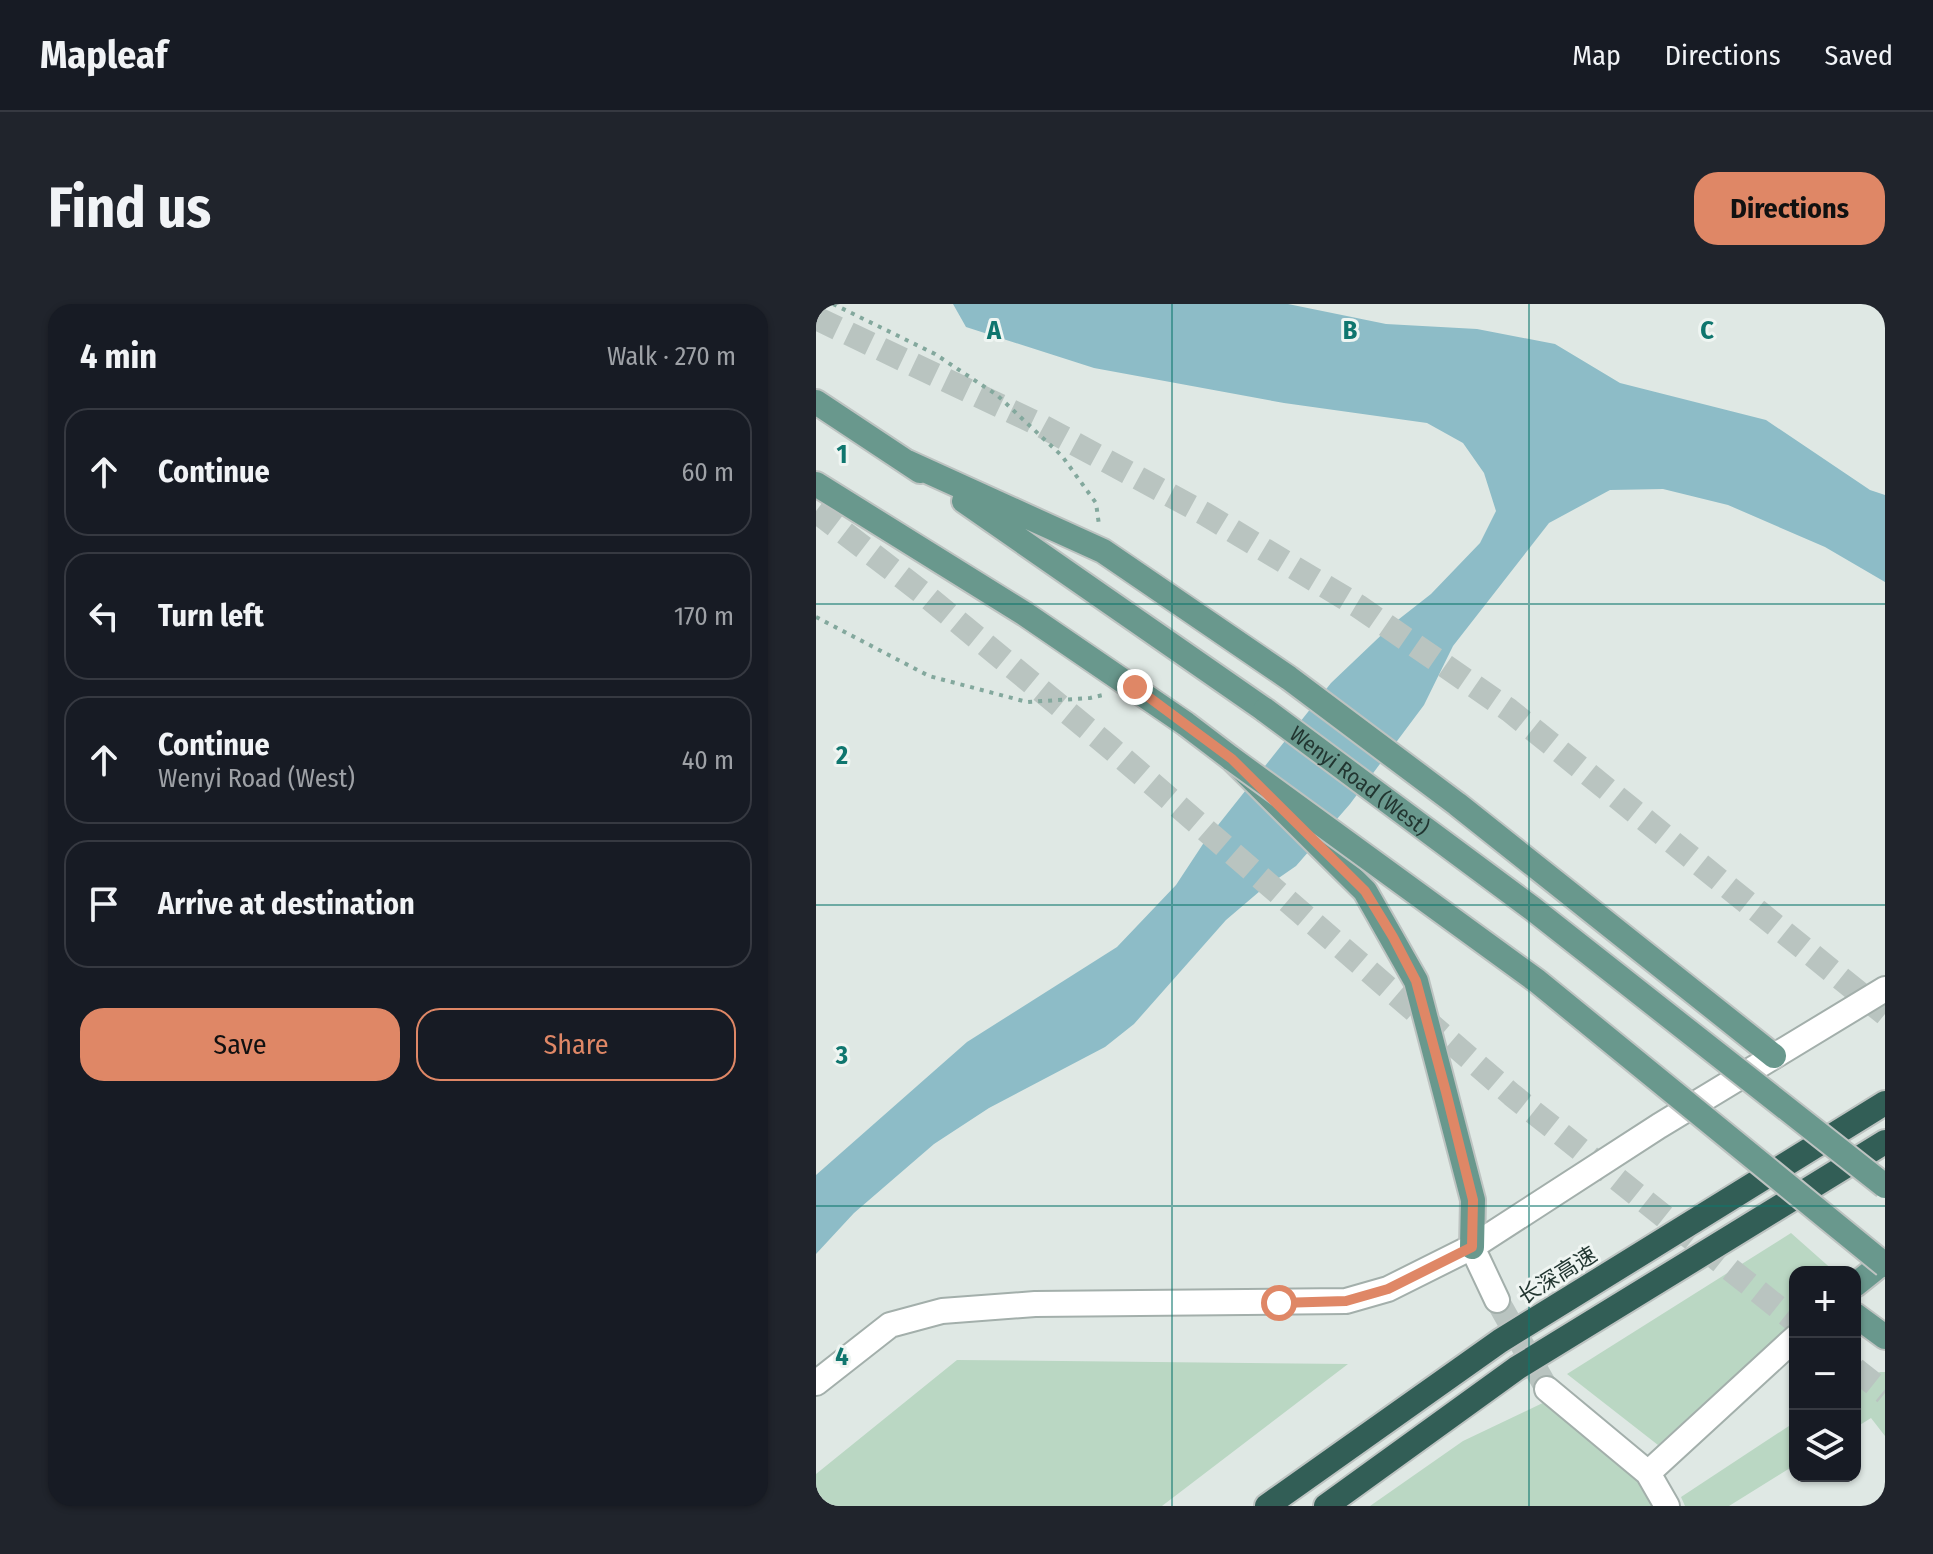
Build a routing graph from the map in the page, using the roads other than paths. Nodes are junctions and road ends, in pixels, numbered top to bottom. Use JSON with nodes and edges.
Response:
{"nodes":[{"id":1,"x":816,"y":402,"type":"edge"},
{"id":2,"x":907,"y":462,"type":"junction"},
{"id":3,"x":816,"y":484,"type":"edge"},
{"id":4,"x":1232,"y":759,"type":"junction"},
{"id":5,"x":1885,"y":989,"type":"edge"},
{"id":6,"x":1774,"y":1056,"type":"junction"},
{"id":7,"x":1885,"y":1103,"type":"edge"},
{"id":8,"x":1885,"y":1142,"type":"edge"},
{"id":9,"x":1885,"y":1186,"type":"edge"},
{"id":10,"x":1472,"y":1247,"type":"junction"},
{"id":11,"x":1885,"y":1263,"type":"edge"},
{"id":12,"x":1861,"y":1281,"type":"edge"},
{"id":13,"x":1497,"y":1300,"type":"tunnel mouth"},
{"id":14,"x":1861,"y":1319,"type":"edge"},
{"id":15,"x":1885,"y":1337,"type":"edge"},
{"id":16,"x":1789,"y":1344,"type":"edge"},
{"id":17,"x":816,"y":1383,"type":"edge"},
{"id":18,"x":1547,"y":1389,"type":"tunnel mouth"},
{"id":19,"x":1648,"y":1473,"type":"junction"},
{"id":20,"x":1267,"y":1506,"type":"edge"},
{"id":21,"x":1326,"y":1506,"type":"edge"},
{"id":22,"x":1667,"y":1506,"type":"edge"}],
"edges":[{"from":1,"to":2,"type":"main road","name":"Wenyi Road (West)"},
{"from":2,"to":6,"type":"main road"},
{"from":2,"to":9,"type":"main road","name":"Wenyi Road (West)","bridge":true},
{"from":3,"to":4,"type":"main road"},
{"from":4,"to":10,"type":"main road","bridge":true},
{"from":4,"to":11,"type":"main road","bridge":true},
{"from":5,"to":6,"type":"street"},
{"from":6,"to":10,"type":"street"},
{"from":7,"to":20,"type":"highway","name":"长深高速"},
{"from":8,"to":21,"type":"highway"},
{"from":10,"to":13,"type":"street"},
{"from":10,"to":17,"type":"street"},
{"from":11,"to":12,"type":"main road"},
{"from":14,"to":15,"type":"main road"},
{"from":16,"to":19,"type":"street"},
{"from":18,"to":19,"type":"street"},
{"from":19,"to":22,"type":"street"}]}
